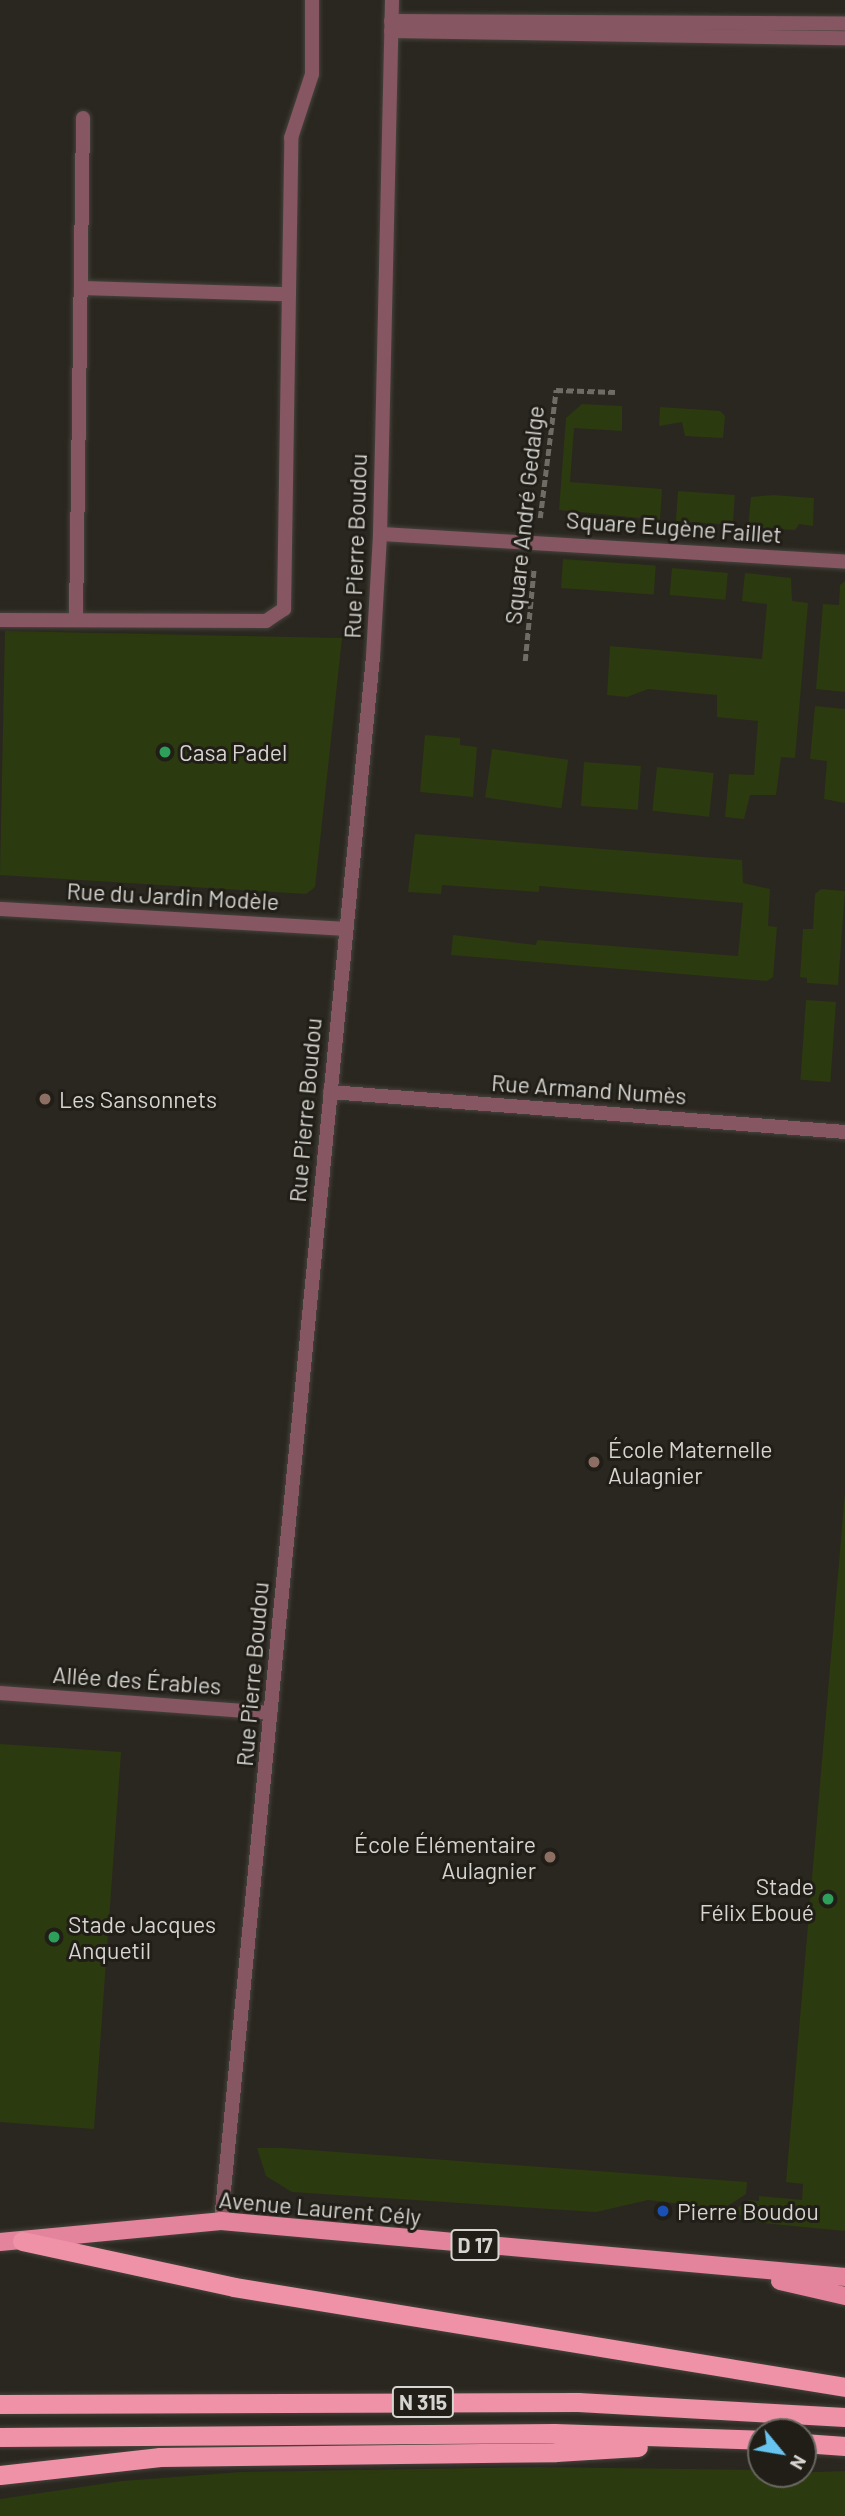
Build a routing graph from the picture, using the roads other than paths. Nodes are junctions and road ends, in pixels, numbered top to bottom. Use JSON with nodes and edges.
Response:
{"nodes":[{"id":1,"x":312,"y":0,"type":"edge"},
{"id":2,"x":392,"y":0,"type":"edge"},
{"id":3,"x":845,"y":23,"type":"edge"},
{"id":4,"x":391,"y":26,"type":"junction"},
{"id":5,"x":845,"y":38,"type":"edge"},
{"id":6,"x":83,"y":118,"type":"dead end"},
{"id":7,"x":81,"y":288,"type":"junction"},
{"id":8,"x":289,"y":294,"type":"junction"},
{"id":9,"x":380,"y":534,"type":"junction"},
{"id":10,"x":845,"y":562,"type":"edge"},
{"id":11,"x":0,"y":620,"type":"edge"},
{"id":12,"x":76,"y":620,"type":"junction"},
{"id":13,"x":0,"y":909,"type":"edge"},
{"id":14,"x":344,"y":929,"type":"junction"},
{"id":15,"x":330,"y":1092,"type":"junction"},
{"id":16,"x":845,"y":1132,"type":"edge"},
{"id":17,"x":0,"y":1693,"type":"edge"},
{"id":18,"x":270,"y":1713,"type":"junction"},
{"id":19,"x":221,"y":2221,"type":"junction"},
{"id":20,"x":22,"y":2241,"type":"junction"},
{"id":21,"x":0,"y":2242,"type":"edge"},
{"id":22,"x":730,"y":2269,"type":"junction"},
{"id":23,"x":845,"y":2277,"type":"edge"},
{"id":24,"x":845,"y":2296,"type":"edge"},
{"id":25,"x":845,"y":2386,"type":"edge"},
{"id":26,"x":0,"y":2403,"type":"edge"},
{"id":27,"x":845,"y":2417,"type":"edge"},
{"id":28,"x":0,"y":2437,"type":"edge"},
{"id":29,"x":747,"y":2440,"type":"edge"},
{"id":30,"x":747,"y":2441,"type":"edge"},
{"id":31,"x":817,"y":2444,"type":"edge"},
{"id":32,"x":845,"y":2446,"type":"edge"},
{"id":33,"x":0,"y":2475,"type":"edge"}],
"edges":[{"from":1,"to":8,"type":"street"},
{"from":2,"to":4,"type":"street","name":"Rue Pierre Boudou"},
{"from":3,"to":4,"type":"street"},
{"from":4,"to":5,"type":"street"},
{"from":4,"to":9,"type":"street","name":"Rue Pierre Boudou"},
{"from":6,"to":7,"type":"street"},
{"from":7,"to":8,"type":"street"},
{"from":7,"to":12,"type":"street"},
{"from":8,"to":12,"type":"street"},
{"from":9,"to":10,"type":"street","name":"Square Eugène Faillet"},
{"from":9,"to":14,"type":"street","name":"Rue Pierre Boudou"},
{"from":11,"to":12,"type":"street"},
{"from":13,"to":14,"type":"street","name":"Rue du Jardin Modèle"},
{"from":14,"to":15,"type":"street","name":"Rue Pierre Boudou"},
{"from":15,"to":16,"type":"street","name":"Rue Armand Numès"},
{"from":15,"to":18,"type":"street","name":"Rue Pierre Boudou"},
{"from":17,"to":18,"type":"street","name":"Allée des Érables"},
{"from":18,"to":19,"type":"street","name":"Rue Pierre Boudou"},
{"from":19,"to":20,"type":"main road","name":"Avenue Laurent Cély","number":"D 17"},
{"from":19,"to":22,"type":"main road","name":"Avenue Laurent Cély","number":"D 17"},
{"from":20,"to":21,"type":"main road","name":"Avenue Laurent Cély","number":"D 17"},
{"from":20,"to":25,"type":"highway"},
{"from":22,"to":23,"type":"main road","name":"Avenue Laurent Cély","number":"D 17"},
{"from":22,"to":24,"type":"main road","number":"D 17"},
{"from":26,"to":27,"type":"highway","number":"N 315"},
{"from":28,"to":29,"type":"highway","number":"N 315"},
{"from":30,"to":33,"type":"highway"},
{"from":31,"to":32,"type":"highway"}]}
